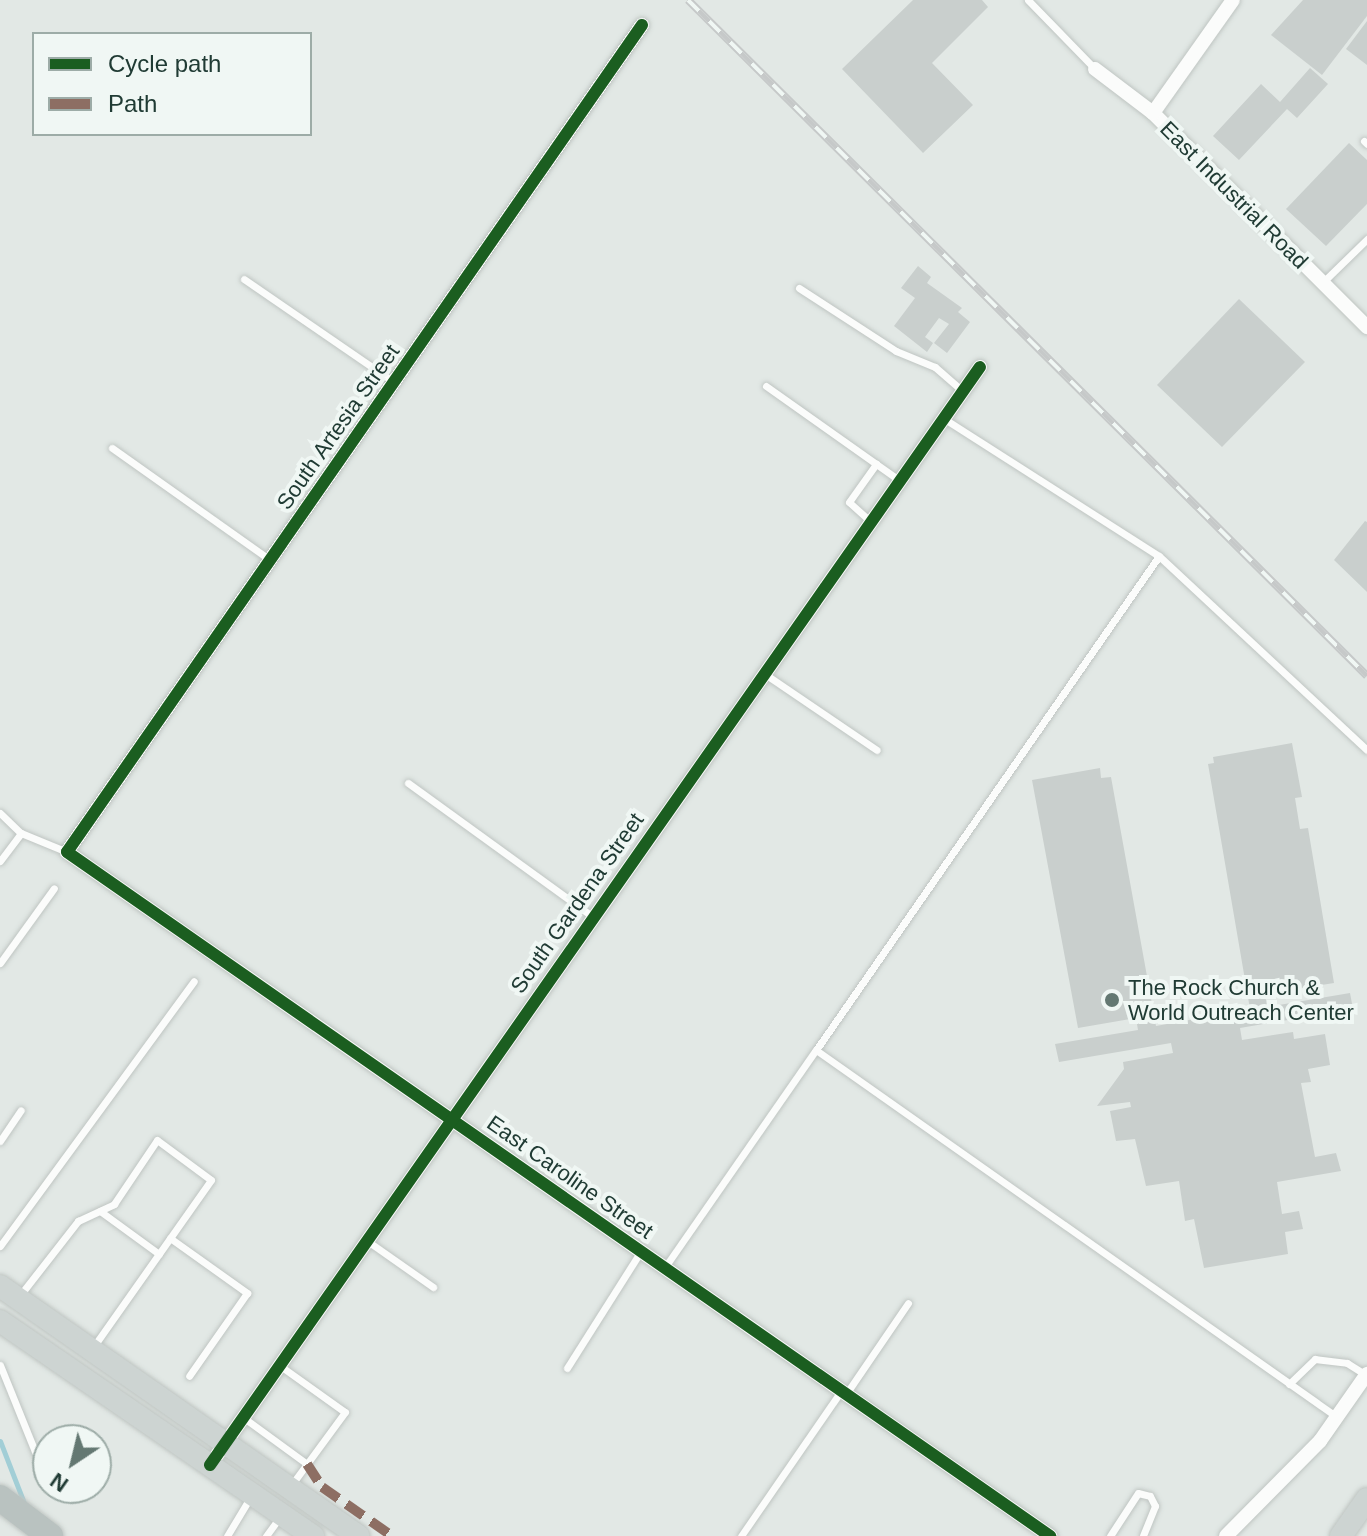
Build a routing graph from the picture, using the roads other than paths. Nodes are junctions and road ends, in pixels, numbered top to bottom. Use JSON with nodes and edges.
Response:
{"nodes":[{"id":1,"x":1028,"y":0,"type":"edge"},
{"id":2,"x":1233,"y":0,"type":"edge"},
{"id":3,"x":642,"y":25,"type":"dead end"},
{"id":4,"x":1095,"y":69,"type":"joint"},
{"id":5,"x":1153,"y":113,"type":"junction"},
{"id":6,"x":1367,"y":239,"type":"edge"},
{"id":7,"x":244,"y":279,"type":"dead end"},
{"id":8,"x":1322,"y":283,"type":"junction"},
{"id":9,"x":799,"y":288,"type":"dead end"},
{"id":10,"x":1367,"y":327,"type":"edge"},
{"id":11,"x":980,"y":367,"type":"dead end"},
{"id":12,"x":394,"y":382,"type":"junction"},
{"id":13,"x":766,"y":386,"type":"dead end"},
{"id":14,"x":963,"y":391,"type":"junction"},
{"id":15,"x":943,"y":418,"type":"junction"},
{"id":16,"x":112,"y":448,"type":"dead end"},
{"id":17,"x":876,"y":464,"type":"junction"},
{"id":18,"x":899,"y":480,"type":"junction"},
{"id":19,"x":870,"y":521,"type":"junction"},
{"id":20,"x":1159,"y":556,"type":"junction"},
{"id":21,"x":270,"y":560,"type":"junction"},
{"id":22,"x":764,"y":672,"type":"junction"},
{"id":23,"x":877,"y":750,"type":"dead end"},
{"id":24,"x":1367,"y":750,"type":"edge"},
{"id":25,"x":408,"y":783,"type":"dead end"},
{"id":26,"x":0,"y":813,"type":"edge"},
{"id":27,"x":21,"y":833,"type":"junction"},
{"id":28,"x":67,"y":852,"type":"junction"},
{"id":29,"x":0,"y":861,"type":"edge"},
{"id":30,"x":54,"y":888,"type":"dead end"},
{"id":31,"x":592,"y":916,"type":"junction"},
{"id":32,"x":0,"y":963,"type":"edge"},
{"id":33,"x":194,"y":981,"type":"dead end"},
{"id":34,"x":816,"y":1050,"type":"junction"},
{"id":35,"x":21,"y":1110,"type":"dead end"},
{"id":36,"x":449,"y":1118,"type":"junction"},
{"id":37,"x":0,"y":1141,"type":"edge"},
{"id":38,"x":100,"y":1211,"type":"junction"},
{"id":39,"x":170,"y":1238,"type":"junction"},
{"id":40,"x":365,"y":1239,"type":"junction"},
{"id":41,"x":0,"y":1246,"type":"edge"},
{"id":42,"x":641,"y":1251,"type":"junction"},
{"id":43,"x":159,"y":1254,"type":"junction"},
{"id":44,"x":665,"y":1268,"type":"junction"},
{"id":45,"x":433,"y":1287,"type":"dead end"},
{"id":46,"x":9,"y":1293,"type":"edge"},
{"id":47,"x":908,"y":1303,"type":"dead end"},
{"id":48,"x":0,"y":1321,"type":"edge"},
{"id":49,"x":91,"y":1350,"type":"junction"},
{"id":50,"x":0,"y":1365,"type":"edge"},
{"id":51,"x":279,"y":1365,"type":"junction"},
{"id":52,"x":567,"y":1368,"type":"dead end"},
{"id":53,"x":1366,"y":1374,"type":"edge"},
{"id":54,"x":189,"y":1376,"type":"dead end"},
{"id":55,"x":1289,"y":1384,"type":"junction"},
{"id":56,"x":843,"y":1392,"type":"junction"},
{"id":57,"x":243,"y":1417,"type":"junction"},
{"id":58,"x":1337,"y":1417,"type":"junction"},
{"id":59,"x":32,"y":1444,"type":"edge"},
{"id":60,"x":224,"y":1444,"type":"junction"},
{"id":61,"x":307,"y":1464,"type":"junction"},
{"id":62,"x":210,"y":1465,"type":"junction"},
{"id":63,"x":289,"y":1489,"type":"junction"},
{"id":64,"x":253,"y":1494,"type":"junction"},
{"id":65,"x":0,"y":1498,"type":"edge"},
{"id":66,"x":1367,"y":1499,"type":"edge"},
{"id":67,"x":281,"y":1514,"type":"junction"},
{"id":68,"x":50,"y":1536,"type":"edge"},
{"id":69,"x":227,"y":1536,"type":"edge"},
{"id":70,"x":266,"y":1536,"type":"edge"},
{"id":71,"x":313,"y":1536,"type":"edge"},
{"id":72,"x":358,"y":1536,"type":"edge"},
{"id":73,"x":741,"y":1536,"type":"edge"},
{"id":74,"x":1050,"y":1536,"type":"edge"},
{"id":75,"x":1110,"y":1536,"type":"edge"},
{"id":76,"x":1143,"y":1536,"type":"edge"},
{"id":77,"x":1226,"y":1536,"type":"edge"},
{"id":78,"x":1341,"y":1536,"type":"edge"}],
"edges":[{"from":1,"to":4,"type":"lane"},
{"from":2,"to":5,"type":"street"},
{"from":3,"to":12,"type":"street","name":"South Artesia Street"},
{"from":4,"to":5,"type":"street","name":"East Industrial Road"},
{"from":5,"to":8,"type":"street","name":"East Industrial Road"},
{"from":6,"to":8,"type":"lane"},
{"from":7,"to":12,"type":"lane"},
{"from":8,"to":10,"type":"street","name":"East Industrial Road"},
{"from":9,"to":14,"type":"lane"},
{"from":11,"to":14,"type":"street","name":"South Gardena Street"},
{"from":12,"to":21,"type":"street","name":"South Artesia Street"},
{"from":13,"to":17,"type":"lane"},
{"from":14,"to":15,"type":"street","name":"South Gardena Street"},
{"from":15,"to":18,"type":"street","name":"South Gardena Street"},
{"from":15,"to":20,"type":"lane"},
{"from":16,"to":21,"type":"lane"},
{"from":17,"to":18,"type":"lane"},
{"from":17,"to":19,"type":"lane"},
{"from":18,"to":19,"type":"street","name":"South Gardena Street"},
{"from":19,"to":22,"type":"street","name":"South Gardena Street"},
{"from":20,"to":24,"type":"lane"},
{"from":20,"to":34,"type":"lane"},
{"from":21,"to":28,"type":"street","name":"South Artesia Street"},
{"from":22,"to":23,"type":"lane"},
{"from":22,"to":31,"type":"street","name":"South Gardena Street"},
{"from":25,"to":31,"type":"lane"},
{"from":26,"to":27,"type":"lane"},
{"from":27,"to":28,"type":"lane"},
{"from":27,"to":29,"type":"lane"},
{"from":28,"to":36,"type":"street","name":"East Caroline Street"},
{"from":30,"to":32,"type":"lane"},
{"from":31,"to":36,"type":"street","name":"South Gardena Street"},
{"from":33,"to":41,"type":"lane"},
{"from":34,"to":44,"type":"lane"},
{"from":34,"to":55,"type":"lane"},
{"from":35,"to":37,"type":"lane"},
{"from":36,"to":40,"type":"street","name":"South Gardena Street"},
{"from":36,"to":42,"type":"street","name":"East Caroline Street"},
{"from":38,"to":39,"type":"lane"},
{"from":38,"to":43,"type":"lane"},
{"from":38,"to":46,"type":"lane"},
{"from":39,"to":43,"type":"lane"},
{"from":39,"to":54,"type":"lane"},
{"from":40,"to":45,"type":"lane"},
{"from":40,"to":51,"type":"street","name":"South Gardena Street"},
{"from":42,"to":44,"type":"street","name":"East Caroline Street"},
{"from":42,"to":52,"type":"lane"},
{"from":43,"to":49,"type":"lane"},
{"from":44,"to":56,"type":"street","name":"East Caroline Street"},
{"from":46,"to":49,"type":"main road"},
{"from":47,"to":56,"type":"lane"},
{"from":48,"to":62,"type":"main road"},
{"from":49,"to":60,"type":"main road"},
{"from":50,"to":59,"type":"lane"},
{"from":51,"to":57,"type":"street","name":"South Gardena Street"},
{"from":51,"to":61,"type":"lane"},
{"from":53,"to":55,"type":"lane"},
{"from":53,"to":58,"type":"street"},
{"from":55,"to":58,"type":"lane"},
{"from":56,"to":73,"type":"lane"},
{"from":56,"to":74,"type":"street","name":"East Caroline Street"},
{"from":57,"to":60,"type":"street","name":"South Gardena Street"},
{"from":57,"to":61,"type":"lane"},
{"from":58,"to":77,"type":"street"},
{"from":60,"to":62,"type":"street","name":"South Gardena Street"},
{"from":60,"to":63,"type":"main road"},
{"from":61,"to":63,"type":"lane"},
{"from":62,"to":64,"type":"main road"},
{"from":63,"to":72,"type":"main road"},
{"from":64,"to":67,"type":"main road"},
{"from":64,"to":69,"type":"lane"},
{"from":65,"to":68,"type":"highway"},
{"from":66,"to":78,"type":"main road"},
{"from":67,"to":70,"type":"lane"},
{"from":67,"to":71,"type":"main road"},
{"from":75,"to":76,"type":"lane"}]}
